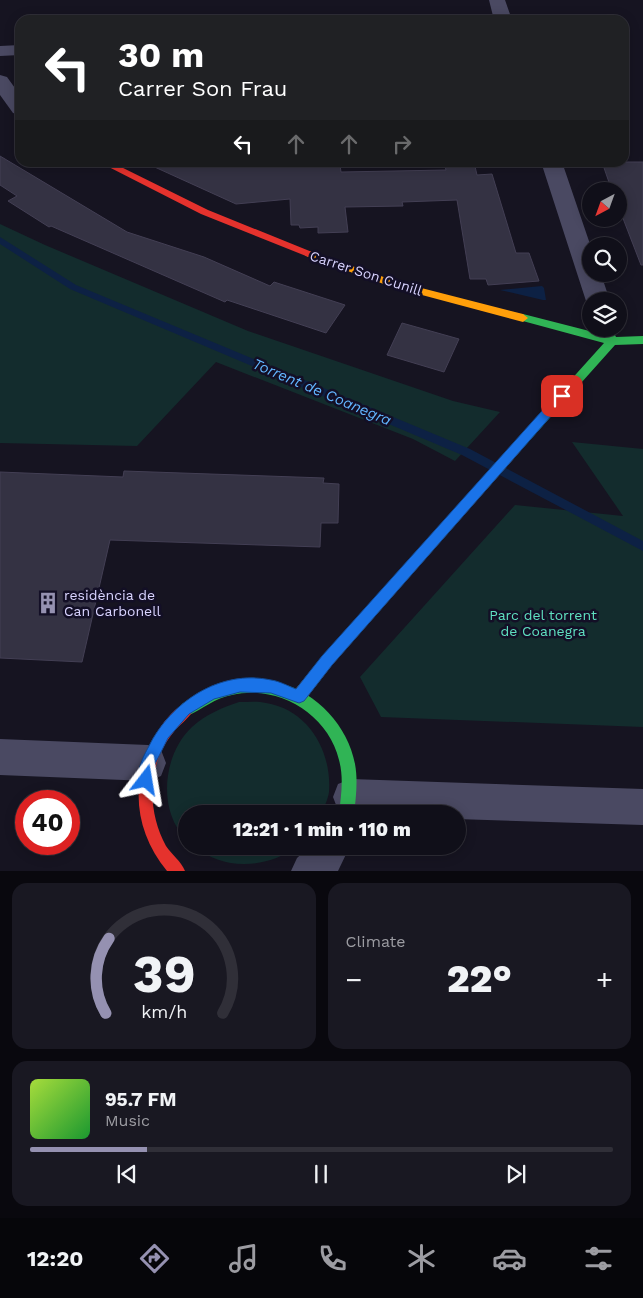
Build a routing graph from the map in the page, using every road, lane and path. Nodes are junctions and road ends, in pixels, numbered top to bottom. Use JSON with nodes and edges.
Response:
{"nodes":[{"id":1,"x":496,"y":0,"type":"edge"},
{"id":2,"x":501,"y":15,"type":"edge"},
{"id":3,"x":15,"y":50,"type":"edge"},
{"id":4,"x":0,"y":51,"type":"edge"},
{"id":5,"x":0,"y":81,"type":"edge"},
{"id":6,"x":15,"y":101,"type":"edge"},
{"id":7,"x":113,"y":167,"type":"edge"},
{"id":8,"x":553,"y":167,"type":"edge"},
{"id":9,"x":595,"y":292,"type":"edge"},
{"id":10,"x":611,"y":337,"type":"edge"},
{"id":11,"x":643,"y":340,"type":"edge"},
{"id":12,"x":612,"y":341,"type":"junction"},
{"id":13,"x":299,"y":696,"type":"junction"},
{"id":14,"x":0,"y":757,"type":"edge"},
{"id":15,"x":148,"y":763,"type":"junction"},
{"id":16,"x":348,"y":805,"type":"edge"},
{"id":17,"x":466,"y":806,"type":"edge"},
{"id":18,"x":643,"y":807,"type":"edge"},
{"id":19,"x":325,"y":855,"type":"edge"},
{"id":20,"x":177,"y":870,"type":"edge"},
{"id":21,"x":310,"y":870,"type":"edge"}],
"edges":[{"from":1,"to":2,"type":"street"},
{"from":3,"to":4,"type":"street"},
{"from":5,"to":6,"type":"street"},
{"from":7,"to":12,"type":"street","name":"Carrer Son Cunill"},
{"from":8,"to":9,"type":"street"},
{"from":10,"to":12,"type":"street"},
{"from":11,"to":12,"type":"street","name":"Carrer Son Cunill"},
{"from":12,"to":13,"type":"street"},
{"from":13,"to":15,"type":"street"},
{"from":13,"to":16,"type":"street"},
{"from":14,"to":15,"type":"street"},
{"from":15,"to":20,"type":"street"},
{"from":17,"to":18,"type":"street"},
{"from":19,"to":21,"type":"street"}]}
